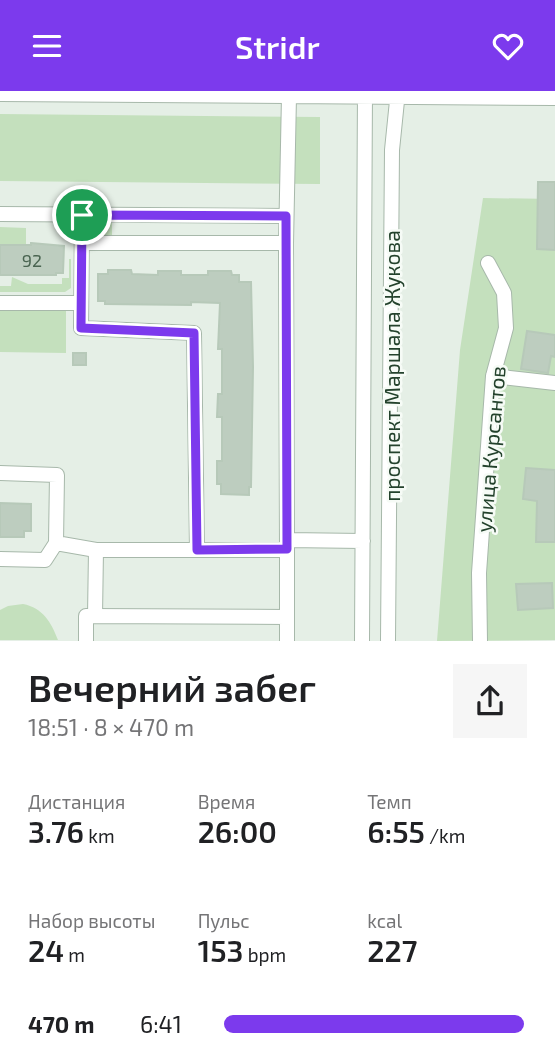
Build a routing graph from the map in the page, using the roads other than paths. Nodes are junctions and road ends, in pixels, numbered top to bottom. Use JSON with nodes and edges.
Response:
{"nodes":[{"id":1,"x":0,"y":94,"type":"edge"},
{"id":2,"x":365,"y":94,"type":"edge"},
{"id":3,"x":398,"y":94,"type":"edge"},
{"id":4,"x":289,"y":96,"type":"junction"},
{"id":5,"x":555,"y":98,"type":"edge"},
{"id":6,"x":0,"y":214,"type":"edge"},
{"id":7,"x":82,"y":215,"type":"junction"},
{"id":8,"x":286,"y":216,"type":"junction"},
{"id":9,"x":82,"y":243,"type":"junction"},
{"id":10,"x":286,"y":243,"type":"junction"},
{"id":11,"x":488,"y":263,"type":"dead end"},
{"id":12,"x":0,"y":303,"type":"edge"},
{"id":13,"x":81,"y":303,"type":"junction"},
{"id":14,"x":493,"y":376,"type":"junction"},
{"id":15,"x":555,"y":383,"type":"edge"},
{"id":16,"x":0,"y":473,"type":"edge"},
{"id":17,"x":363,"y":541,"type":"junction"},
{"id":18,"x":56,"y":543,"type":"junction"},
{"id":19,"x":287,"y":545,"type":"junction"},
{"id":20,"x":96,"y":550,"type":"junction"},
{"id":21,"x":197,"y":550,"type":"junction"},
{"id":22,"x":0,"y":559,"type":"edge"},
{"id":23,"x":95,"y":616,"type":"junction"},
{"id":24,"x":287,"y":617,"type":"junction"},
{"id":25,"x":86,"y":641,"type":"edge"},
{"id":26,"x":287,"y":641,"type":"edge"},
{"id":27,"x":362,"y":641,"type":"edge"},
{"id":28,"x":388,"y":641,"type":"edge"},
{"id":29,"x":480,"y":641,"type":"edge"}],
"edges":[{"from":1,"to":4,"type":"street"},
{"from":2,"to":3,"type":"street"},
{"from":2,"to":4,"type":"street"},
{"from":2,"to":17,"type":"street","name":"проспект Маршала Жукова"},
{"from":3,"to":5,"type":"street"},
{"from":3,"to":28,"type":"street","name":"проспект Маршала Жукова"},
{"from":4,"to":8,"type":"street"},
{"from":6,"to":7,"type":"street"},
{"from":7,"to":8,"type":"street"},
{"from":7,"to":9,"type":"street"},
{"from":8,"to":10,"type":"street"},
{"from":9,"to":10,"type":"street"},
{"from":9,"to":13,"type":"street"},
{"from":10,"to":19,"type":"street"},
{"from":11,"to":14,"type":"street","name":"улица Курсантов"},
{"from":12,"to":13,"type":"street"},
{"from":13,"to":21,"type":"street"},
{"from":14,"to":15,"type":"street"},
{"from":14,"to":29,"type":"street","name":"улица Курсантов"},
{"from":16,"to":18,"type":"street"},
{"from":17,"to":19,"type":"street"},
{"from":17,"to":27,"type":"street","name":"проспект Маршала Жукова"},
{"from":18,"to":20,"type":"street"},
{"from":18,"to":22,"type":"street"},
{"from":19,"to":21,"type":"street"},
{"from":19,"to":24,"type":"street"},
{"from":20,"to":21,"type":"street"},
{"from":20,"to":23,"type":"street"},
{"from":23,"to":24,"type":"street"},
{"from":23,"to":25,"type":"street"},
{"from":24,"to":26,"type":"street"}]}
